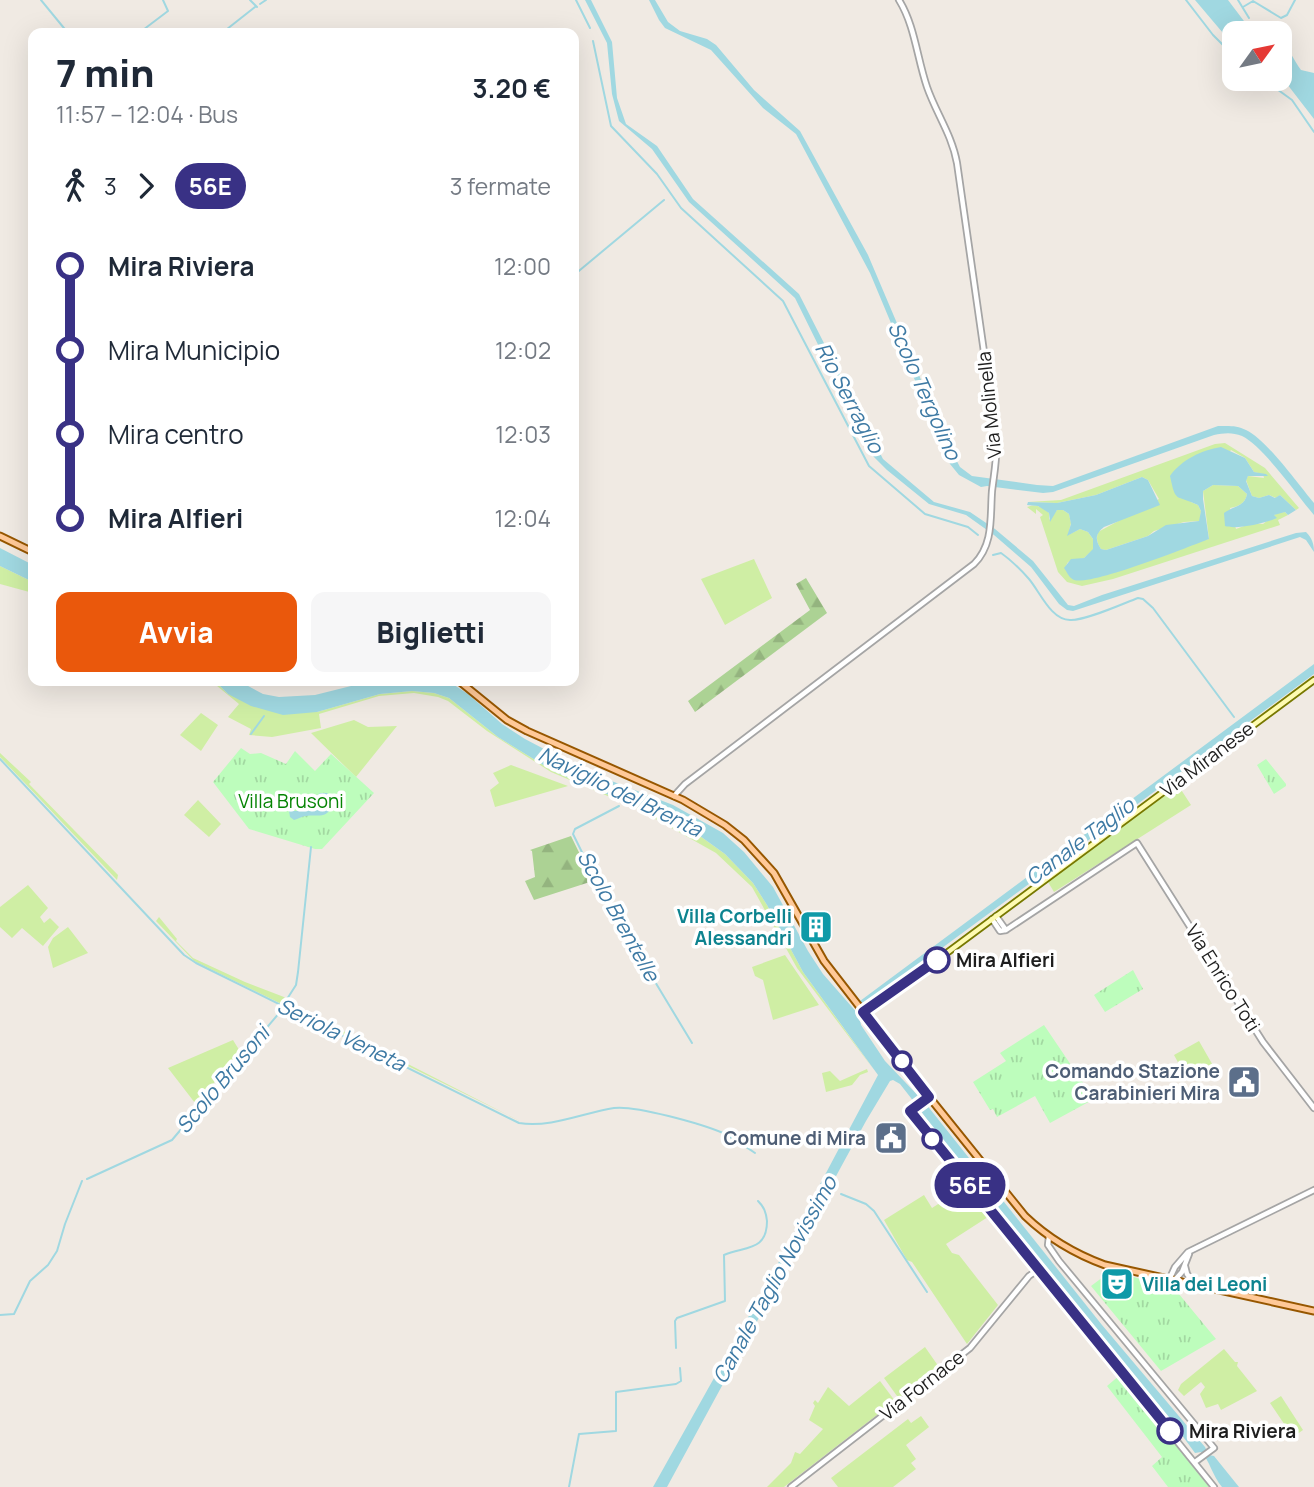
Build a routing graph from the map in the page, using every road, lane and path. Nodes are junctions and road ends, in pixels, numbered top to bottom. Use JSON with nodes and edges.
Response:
{"nodes":[{"id":1,"x":899,"y":0,"type":"edge"},
{"id":2,"x":0,"y":536,"type":"edge"},
{"id":3,"x":28,"y":550,"type":"edge"},
{"id":4,"x":1314,"y":680,"type":"edge"},
{"id":5,"x":466,"y":686,"type":"edge"},
{"id":6,"x":674,"y":796,"type":"junction"},
{"id":7,"x":994,"y":918,"type":"junction"},
{"id":8,"x":862,"y":1011,"type":"junction"},
{"id":9,"x":926,"y":1099,"type":"junction"},
{"id":10,"x":1314,"y":1108,"type":"edge"},
{"id":11,"x":1314,"y":1190,"type":"edge"},
{"id":12,"x":1049,"y":1236,"type":"junction"},
{"id":13,"x":1191,"y":1250,"type":"junction"},
{"id":14,"x":1185,"y":1265,"type":"junction"},
{"id":15,"x":1039,"y":1269,"type":"junction"},
{"id":16,"x":1171,"y":1280,"type":"junction"},
{"id":17,"x":1197,"y":1285,"type":"junction"},
{"id":18,"x":1314,"y":1311,"type":"edge"},
{"id":19,"x":1198,"y":1460,"type":"junction"},
{"id":20,"x":791,"y":1487,"type":"edge"},
{"id":21,"x":1214,"y":1487,"type":"edge"}],
"edges":[{"from":1,"to":6,"type":"street","name":"Via Molinella"},
{"from":2,"to":3,"type":"main road"},
{"from":4,"to":7,"type":"main road","name":"Via Miranese"},
{"from":5,"to":6,"type":"main road"},
{"from":6,"to":8,"type":"main road"},
{"from":7,"to":8,"type":"main road","name":"Via Miranese"},
{"from":7,"to":10,"type":"street","name":"Via Enrico Toti"},
{"from":8,"to":9,"type":"main road"},
{"from":9,"to":12,"type":"main road"},
{"from":9,"to":15,"type":"street"},
{"from":11,"to":13,"type":"street"},
{"from":12,"to":16,"type":"main road"},
{"from":12,"to":19,"type":"street"},
{"from":13,"to":14,"type":"street"},
{"from":13,"to":16,"type":"street"},
{"from":14,"to":16,"type":"street"},
{"from":14,"to":17,"type":"street"},
{"from":15,"to":19,"type":"street"},
{"from":15,"to":20,"type":"street","name":"Via Fornace"},
{"from":16,"to":17,"type":"main road"},
{"from":17,"to":18,"type":"main road"},
{"from":19,"to":21,"type":"street"}]}
